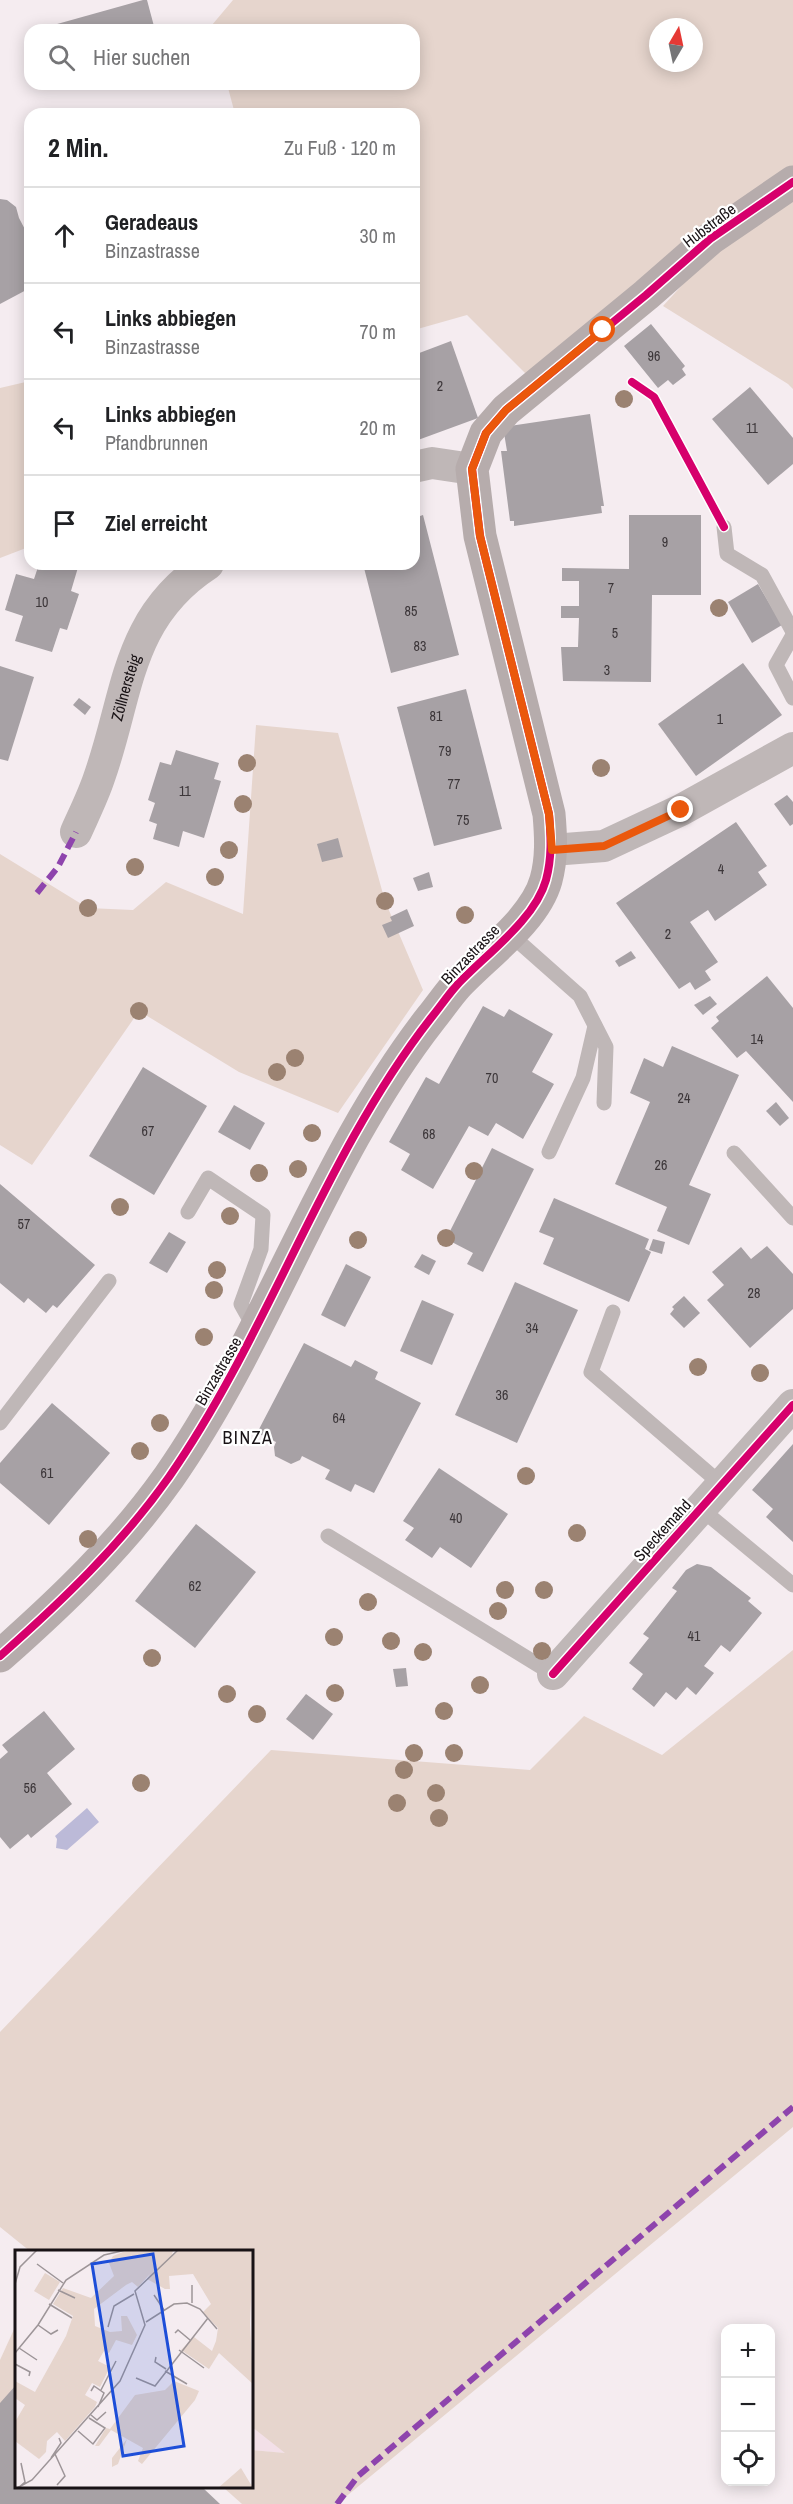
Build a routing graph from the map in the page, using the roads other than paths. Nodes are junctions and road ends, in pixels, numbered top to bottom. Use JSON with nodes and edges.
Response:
{"nodes":[{"id":1,"x":793,"y":183,"type":"edge"},
{"id":2,"x":646,"y":295,"type":"joint"},
{"id":3,"x":420,"y":466,"type":"edge"},
{"id":4,"x":472,"y":469,"type":"junction"},
{"id":5,"x":724,"y":527,"type":"dead end"},
{"id":6,"x":198,"y":570,"type":"edge"},
{"id":7,"x":793,"y":633,"type":"edge"},
{"id":8,"x":793,"y":698,"type":"edge"},
{"id":9,"x":793,"y":748,"type":"edge"},
{"id":10,"x":76,"y":832,"type":"dead end"},
{"id":11,"x":552,"y":850,"type":"junction"},
{"id":12,"x":509,"y":933,"type":"junction"},
{"id":13,"x":595,"y":1026,"type":"junction"},
{"id":14,"x":604,"y":1103,"type":"dead end"},
{"id":15,"x":549,"y":1152,"type":"dead end"},
{"id":16,"x":734,"y":1153,"type":"dead end"},
{"id":17,"x":188,"y":1212,"type":"dead end"},
{"id":18,"x":793,"y":1218,"type":"edge"},
{"id":19,"x":109,"y":1281,"type":"dead end"},
{"id":20,"x":613,"y":1312,"type":"dead end"},
{"id":21,"x":256,"y":1332,"type":"junction"},
{"id":22,"x":793,"y":1405,"type":"edge"},
{"id":23,"x":0,"y":1423,"type":"edge"},
{"id":24,"x":721,"y":1484,"type":"junction"},
{"id":25,"x":700,"y":1508,"type":"junction"},
{"id":26,"x":328,"y":1536,"type":"dead end"},
{"id":27,"x":793,"y":1586,"type":"edge"},
{"id":28,"x":0,"y":1656,"type":"edge"},
{"id":29,"x":553,"y":1674,"type":"joint"}],
"edges":[{"from":1,"to":2,"type":"street","name":"Hubstraße"},
{"from":2,"to":4,"type":"street","name":"Binzastrasse"},
{"from":3,"to":4,"type":"street"},
{"from":4,"to":11,"type":"street","name":"Binzastrasse"},
{"from":5,"to":7,"type":"lane"},
{"from":6,"to":10,"type":"street","name":"Zöllnersteig"},
{"from":7,"to":8,"type":"lane"},
{"from":9,"to":11,"type":"street"},
{"from":11,"to":12,"type":"street","name":"Binzastrasse"},
{"from":12,"to":13,"type":"lane"},
{"from":12,"to":21,"type":"street","name":"Binzastrasse"},
{"from":13,"to":14,"type":"lane"},
{"from":13,"to":15,"type":"lane"},
{"from":16,"to":18,"type":"lane"},
{"from":17,"to":21,"type":"lane"},
{"from":19,"to":23,"type":"lane"},
{"from":20,"to":24,"type":"lane"},
{"from":21,"to":28,"type":"street","name":"Binzastrasse"},
{"from":22,"to":24,"type":"street","name":"Speckemahd"},
{"from":24,"to":25,"type":"street","name":"Speckemahd"},
{"from":25,"to":27,"type":"lane"},
{"from":25,"to":29,"type":"street","name":"Speckemahd"},
{"from":26,"to":29,"type":"lane"}]}
